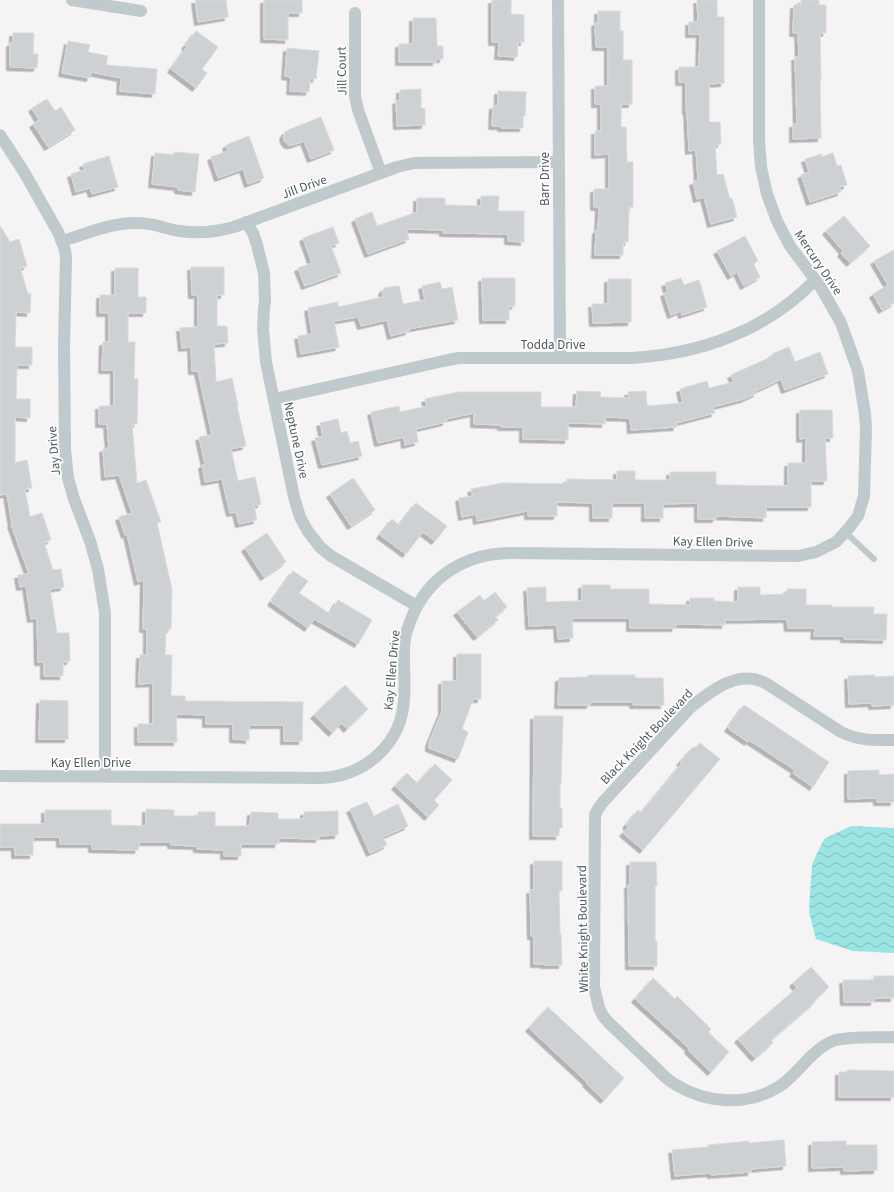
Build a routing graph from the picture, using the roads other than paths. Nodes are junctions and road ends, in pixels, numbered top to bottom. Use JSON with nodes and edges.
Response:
{"nodes":[{"id":1,"x":72,"y":0,"type":"edge"},
{"id":2,"x":558,"y":0,"type":"edge"},
{"id":3,"x":759,"y":0,"type":"edge"},
{"id":4,"x":141,"y":11,"type":"dead end"},
{"id":5,"x":355,"y":12,"type":"dead end"},
{"id":6,"x":0,"y":135,"type":"edge"},
{"id":7,"x":558,"y":162,"type":"junction"},
{"id":8,"x":381,"y":173,"type":"junction"},
{"id":9,"x":246,"y":222,"type":"junction"},
{"id":10,"x":62,"y":241,"type":"junction"},
{"id":11,"x":815,"y":280,"type":"junction"},
{"id":12,"x":560,"y":358,"type":"junction"},
{"id":13,"x":274,"y":399,"type":"junction"},
{"id":14,"x":845,"y":532,"type":"junction"},
{"id":15,"x":874,"y":560,"type":"dead end"},
{"id":16,"x":417,"y":606,"type":"junction"},
{"id":17,"x":894,"y":740,"type":"edge"},
{"id":18,"x":0,"y":776,"type":"edge"},
{"id":19,"x":105,"y":776,"type":"junction"},
{"id":20,"x":597,"y":810,"type":"joint"},
{"id":21,"x":894,"y":1037,"type":"edge"}],
"edges":[{"from":1,"to":4,"type":"street"},
{"from":2,"to":7,"type":"street","name":"Barr Drive"},
{"from":3,"to":11,"type":"street","name":"Mercury Drive"},
{"from":5,"to":8,"type":"street","name":"Jill Court"},
{"from":6,"to":10,"type":"street","name":"Jay Drive"},
{"from":7,"to":8,"type":"street","name":"Jill Drive"},
{"from":7,"to":12,"type":"street","name":"Barr Drive"},
{"from":8,"to":9,"type":"street","name":"Jill Drive"},
{"from":9,"to":10,"type":"street","name":"Jill Drive"},
{"from":9,"to":13,"type":"street","name":"Neptune Drive"},
{"from":10,"to":19,"type":"street","name":"Jay Drive"},
{"from":11,"to":12,"type":"street","name":"Todda Drive"},
{"from":11,"to":14,"type":"street","name":"Mercury Drive"},
{"from":12,"to":13,"type":"street","name":"Todda Drive"},
{"from":13,"to":16,"type":"street","name":"Neptune Drive"},
{"from":14,"to":15,"type":"lane"},
{"from":14,"to":16,"type":"street","name":"Kay Ellen Drive"},
{"from":16,"to":19,"type":"street","name":"Kay Ellen Drive"},
{"from":17,"to":20,"type":"street","name":"Black Knight Boulevard"},
{"from":18,"to":19,"type":"street","name":"Kay Ellen Drive"},
{"from":20,"to":21,"type":"street","name":"White Knight Boulevard"}]}
